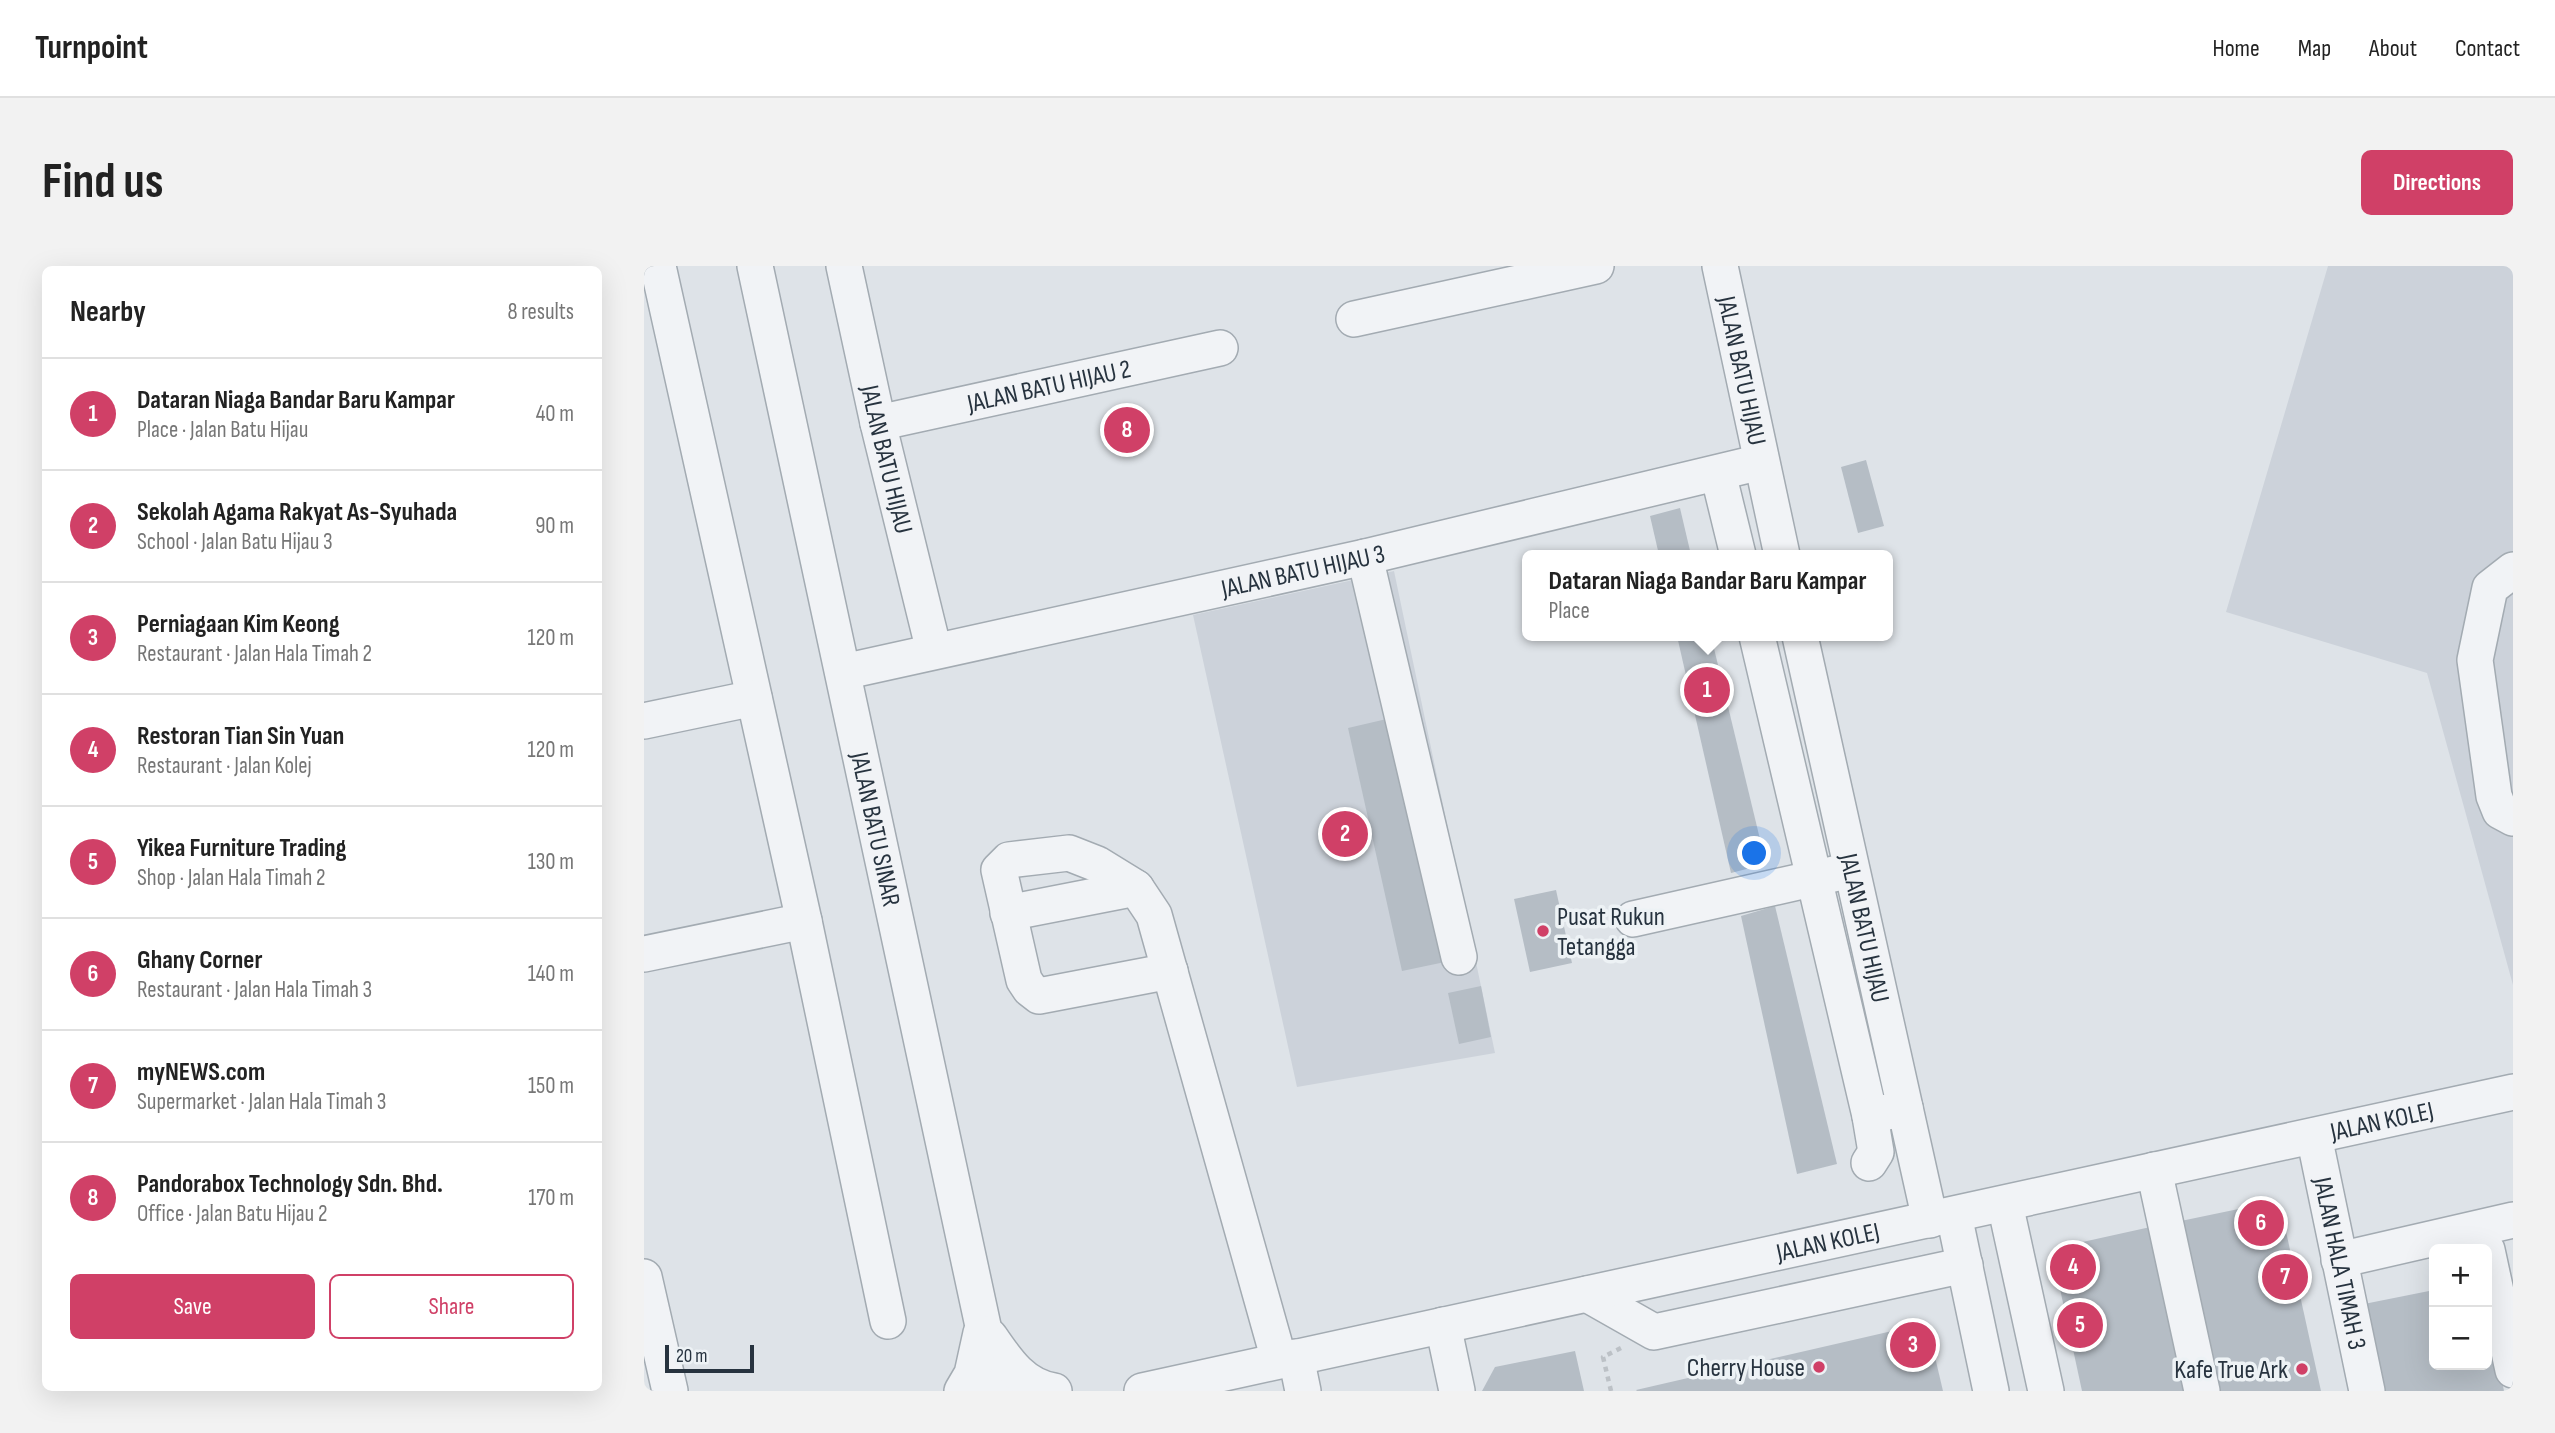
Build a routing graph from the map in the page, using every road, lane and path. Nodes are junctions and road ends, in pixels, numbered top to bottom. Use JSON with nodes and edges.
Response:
{"nodes":[{"id":1,"x":658,"y":266,"type":"edge"},
{"id":2,"x":755,"y":266,"type":"edge"},
{"id":3,"x":844,"y":266,"type":"edge"},
{"id":4,"x":1596,"y":266,"type":"edge"},
{"id":5,"x":1720,"y":266,"type":"edge"},
{"id":6,"x":1354,"y":319,"type":"dead end"},
{"id":7,"x":659,"y":346,"type":"edge"},
{"id":8,"x":1220,"y":348,"type":"dead end"},
{"id":9,"x":878,"y":423,"type":"junction"},
{"id":10,"x":1761,"y":462,"type":"junction"},
{"id":11,"x":1718,"y":472,"type":"junction"},
{"id":12,"x":1737,"y":550,"type":"edge"},
{"id":13,"x":1781,"y":550,"type":"edge"},
{"id":14,"x":1365,"y":557,"type":"junction"},
{"id":15,"x":2513,"y":570,"type":"edge"},
{"id":16,"x":1758,"y":641,"type":"edge"},
{"id":17,"x":1801,"y":641,"type":"edge"},
{"id":18,"x":934,"y":651,"type":"junction"},
{"id":19,"x":843,"y":672,"type":"junction"},
{"id":20,"x":754,"y":698,"type":"junction"},
{"id":21,"x":644,"y":721,"type":"edge"},
{"id":22,"x":2513,"y":818,"type":"edge"},
{"id":23,"x":1852,"y":870,"type":"junction"},
{"id":24,"x":1815,"y":877,"type":"junction"},
{"id":25,"x":1136,"y":888,"type":"junction"},
{"id":26,"x":1008,"y":913,"type":"junction"},
{"id":27,"x":1633,"y":919,"type":"dead end"},
{"id":28,"x":804,"y":921,"type":"junction"},
{"id":29,"x":644,"y":954,"type":"edge"},
{"id":30,"x":1458,"y":957,"type":"dead end"},
{"id":31,"x":1170,"y":971,"type":"junction"},
{"id":32,"x":2513,"y":1092,"type":"edge"},
{"id":33,"x":1905,"y":1108,"type":"junction"},
{"id":34,"x":1870,"y":1116,"type":"junction"},
{"id":35,"x":2314,"y":1136,"type":"junction"},
{"id":36,"x":1868,"y":1163,"type":"dead end"},
{"id":37,"x":2154,"y":1170,"type":"junction"},
{"id":38,"x":2005,"y":1204,"type":"junction"},
{"id":39,"x":1942,"y":1217,"type":"junction"},
{"id":40,"x":2492,"y":1237,"type":"edge"},
{"id":41,"x":2012,"y":1241,"type":"junction"},
{"id":42,"x":1963,"y":1258,"type":"junction"},
{"id":43,"x":2339,"y":1259,"type":"junction"},
{"id":44,"x":644,"y":1278,"type":"edge"},
{"id":45,"x":1587,"y":1294,"type":"junction"},
{"id":46,"x":888,"y":1321,"type":"dead end"},
{"id":47,"x":1443,"y":1325,"type":"junction"},
{"id":48,"x":982,"y":1326,"type":"junction"},
{"id":49,"x":1654,"y":1332,"type":"junction"},
{"id":50,"x":1287,"y":1359,"type":"junction"},
{"id":51,"x":2513,"y":1370,"type":"edge"},
{"id":52,"x":1161,"y":1389,"type":"edge"},
{"id":53,"x":670,"y":1391,"type":"edge"},
{"id":54,"x":962,"y":1391,"type":"edge"},
{"id":55,"x":997,"y":1391,"type":"edge"},
{"id":56,"x":1054,"y":1391,"type":"edge"},
{"id":57,"x":1303,"y":1391,"type":"edge"},
{"id":58,"x":1457,"y":1391,"type":"edge"},
{"id":59,"x":1611,"y":1391,"type":"edge"},
{"id":60,"x":1991,"y":1391,"type":"edge"},
{"id":61,"x":2046,"y":1391,"type":"edge"},
{"id":62,"x":2202,"y":1391,"type":"edge"},
{"id":63,"x":2367,"y":1391,"type":"edge"}],
"edges":[{"from":1,"to":7,"type":"street"},
{"from":2,"to":19,"type":"street","name":"JALAN BATU SINAR"},
{"from":3,"to":9,"type":"street","name":"JALAN BATU HIJAU"},
{"from":4,"to":6,"type":"street"},
{"from":5,"to":10,"type":"street","name":"JALAN BATU HIJAU"},
{"from":7,"to":20,"type":"street"},
{"from":8,"to":9,"type":"street","name":"JALAN BATU HIJAU 2"},
{"from":9,"to":18,"type":"street","name":"JALAN BATU HIJAU"},
{"from":10,"to":11,"type":"street","name":"JALAN BATU HIJAU 3"},
{"from":10,"to":13,"type":"street","name":"JALAN BATU HIJAU"},
{"from":11,"to":12,"type":"street"},
{"from":11,"to":14,"type":"street","name":"JALAN BATU HIJAU 3"},
{"from":14,"to":18,"type":"street","name":"JALAN BATU HIJAU 3"},
{"from":14,"to":30,"type":"street"},
{"from":15,"to":22,"type":"street"},
{"from":16,"to":24,"type":"street"},
{"from":17,"to":23,"type":"street","name":"JALAN BATU HIJAU"},
{"from":18,"to":19,"type":"street","name":"JALAN BATU HIJAU 3"},
{"from":19,"to":48,"type":"street","name":"JALAN BATU SINAR"},
{"from":20,"to":21,"type":"street"},
{"from":20,"to":28,"type":"street"},
{"from":23,"to":24,"type":"street"},
{"from":23,"to":33,"type":"street","name":"JALAN BATU HIJAU"},
{"from":24,"to":27,"type":"street"},
{"from":24,"to":34,"type":"street"},
{"from":25,"to":26,"type":"street"},
{"from":25,"to":26,"type":"street"},
{"from":25,"to":31,"type":"street"},
{"from":26,"to":31,"type":"street"},
{"from":28,"to":29,"type":"street"},
{"from":28,"to":46,"type":"street"},
{"from":31,"to":50,"type":"street"},
{"from":32,"to":35,"type":"street","name":"JALAN KOLEJ"},
{"from":33,"to":34,"type":"street"},
{"from":33,"to":39,"type":"street","name":"JALAN BATU HIJAU"},
{"from":34,"to":36,"type":"street"},
{"from":35,"to":37,"type":"street","name":"JALAN KOLEJ"},
{"from":35,"to":43,"type":"street","name":"JALAN HALA TIMAH 3"},
{"from":37,"to":38,"type":"street","name":"JALAN KOLEJ"},
{"from":37,"to":62,"type":"street"},
{"from":38,"to":39,"type":"street","name":"JALAN KOLEJ"},
{"from":38,"to":41,"type":"street"},
{"from":39,"to":42,"type":"street","name":"JALAN BATU HIJAU"},
{"from":39,"to":45,"type":"street","name":"JALAN KOLEJ"},
{"from":40,"to":43,"type":"street"},
{"from":40,"to":51,"type":"street"},
{"from":41,"to":42,"type":"street"},
{"from":41,"to":61,"type":"street"},
{"from":42,"to":49,"type":"street"},
{"from":42,"to":60,"type":"street","name":"JALAN BATU HIJAU"},
{"from":43,"to":63,"type":"street","name":"JALAN HALA TIMAH 3"},
{"from":44,"to":53,"type":"street"},
{"from":45,"to":47,"type":"street","name":"JALAN KOLEJ"},
{"from":45,"to":49,"type":"street"},
{"from":47,"to":50,"type":"street","name":"JALAN KOLEJ"},
{"from":47,"to":58,"type":"street"},
{"from":48,"to":54,"type":"street"},
{"from":48,"to":55,"type":"street","name":"JALAN BATU SINAR"},
{"from":48,"to":56,"type":"street"},
{"from":49,"to":59,"type":"path"},
{"from":50,"to":52,"type":"street","name":"JALAN KOLEJ"},
{"from":50,"to":57,"type":"street"}]}
